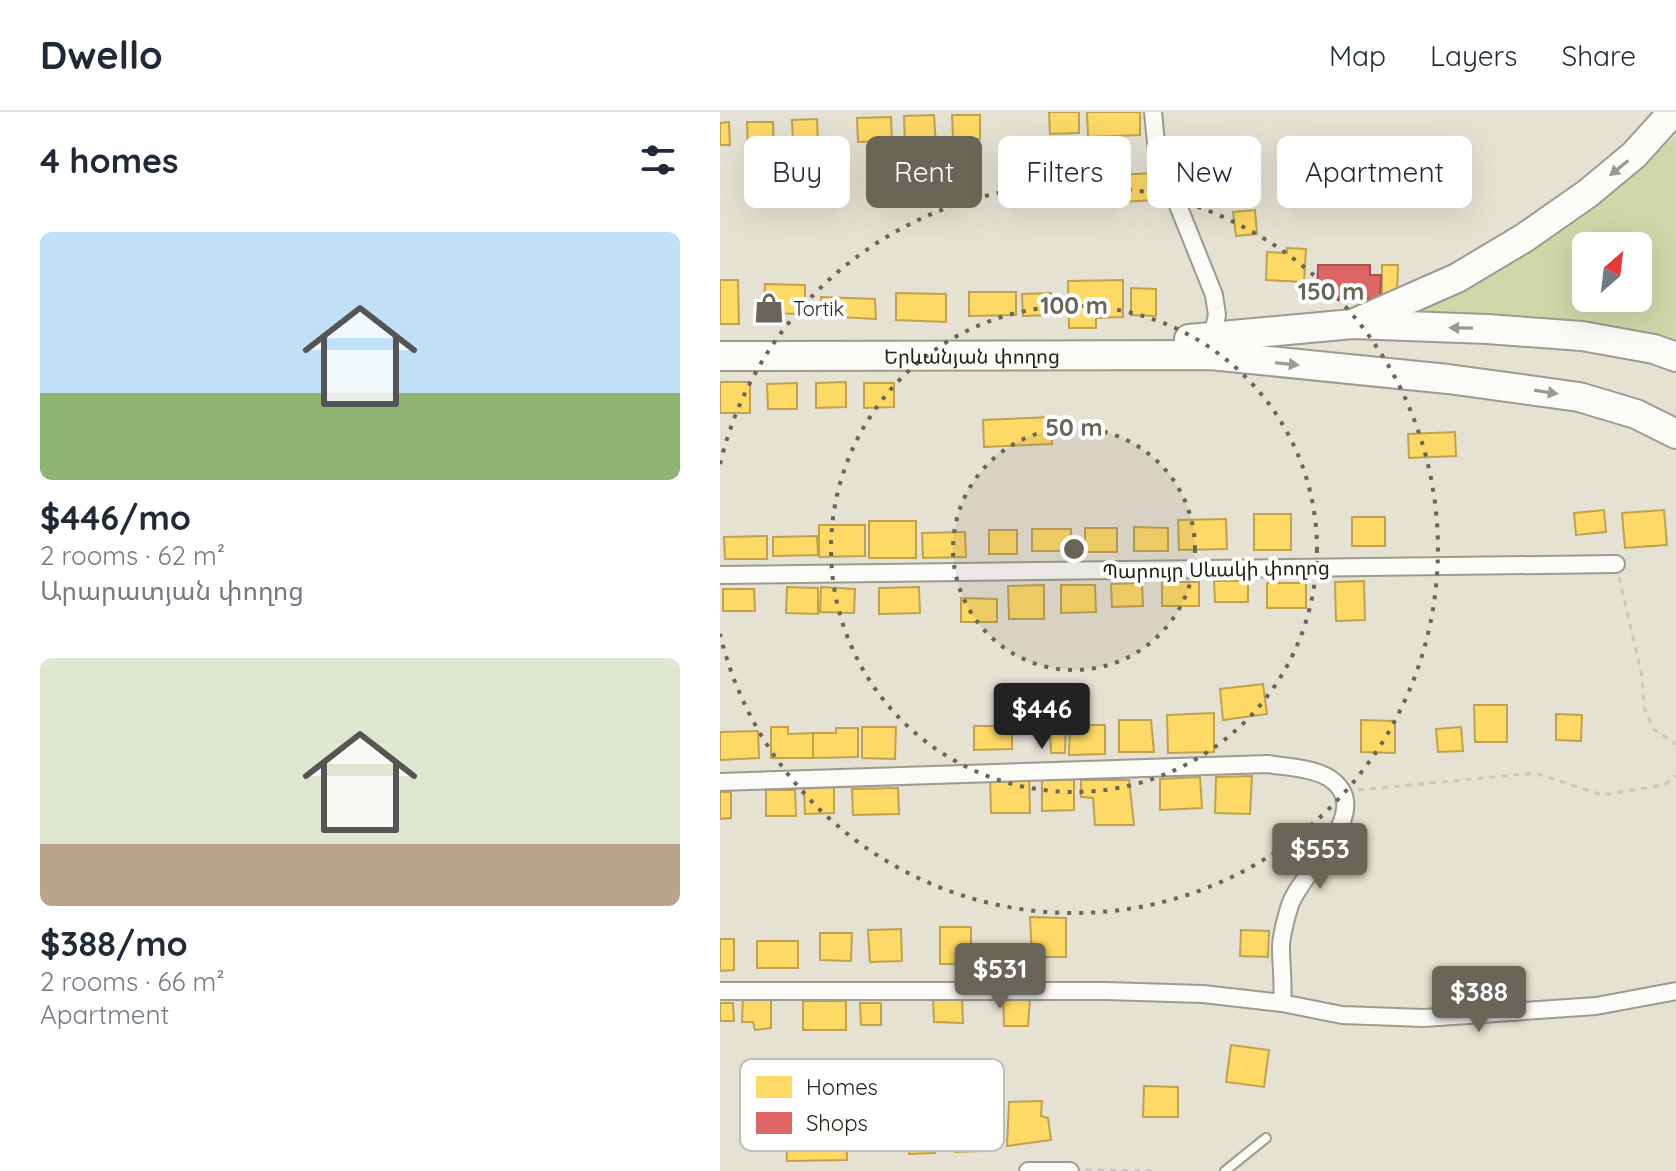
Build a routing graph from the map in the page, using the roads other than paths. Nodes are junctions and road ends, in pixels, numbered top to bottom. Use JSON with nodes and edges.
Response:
{"nodes":[{"id":1,"x":1153,"y":112,"type":"edge"},
{"id":2,"x":1673,"y":112,"type":"edge"},
{"id":3,"x":1353,"y":324,"type":"junction"},
{"id":4,"x":720,"y":340,"type":"edge"},
{"id":5,"x":1210,"y":347,"type":"junction"},
{"id":6,"x":720,"y":356,"type":"edge"},
{"id":7,"x":1676,"y":357,"type":"edge"},
{"id":8,"x":1676,"y":434,"type":"edge"},
{"id":9,"x":1616,"y":564,"type":"road end"},
{"id":10,"x":720,"y":575,"type":"edge"},
{"id":11,"x":720,"y":782,"type":"edge"},
{"id":12,"x":720,"y":991,"type":"edge"},
{"id":13,"x":1676,"y":991,"type":"edge"},
{"id":14,"x":1282,"y":1003,"type":"junction"},
{"id":15,"x":1266,"y":1138,"type":"dead end"},
{"id":16,"x":1028,"y":1171,"type":"edge"},
{"id":17,"x":1070,"y":1171,"type":"edge"},
{"id":18,"x":1225,"y":1171,"type":"edge"}],
"edges":[{"from":1,"to":5,"type":"street"},
{"from":2,"to":3,"type":"highway","one_way":true},
{"from":3,"to":5,"type":"highway"},
{"from":7,"to":3,"type":"highway","one_way":true},
{"from":4,"to":5,"type":"highway","name":"Երևանյան փողոց"},
{"from":5,"to":6,"type":"highway","name":"Երևանյան փողոց"},
{"from":5,"to":8,"type":"highway","one_way":true},
{"from":9,"to":10,"type":"street","name":"Պարույր Սևակի փողոց"},
{"from":11,"to":14,"type":"street"},
{"from":12,"to":14,"type":"street"},
{"from":13,"to":14,"type":"street"},
{"from":15,"to":18,"type":"lane"},
{"from":16,"to":17,"type":"street"}]}
